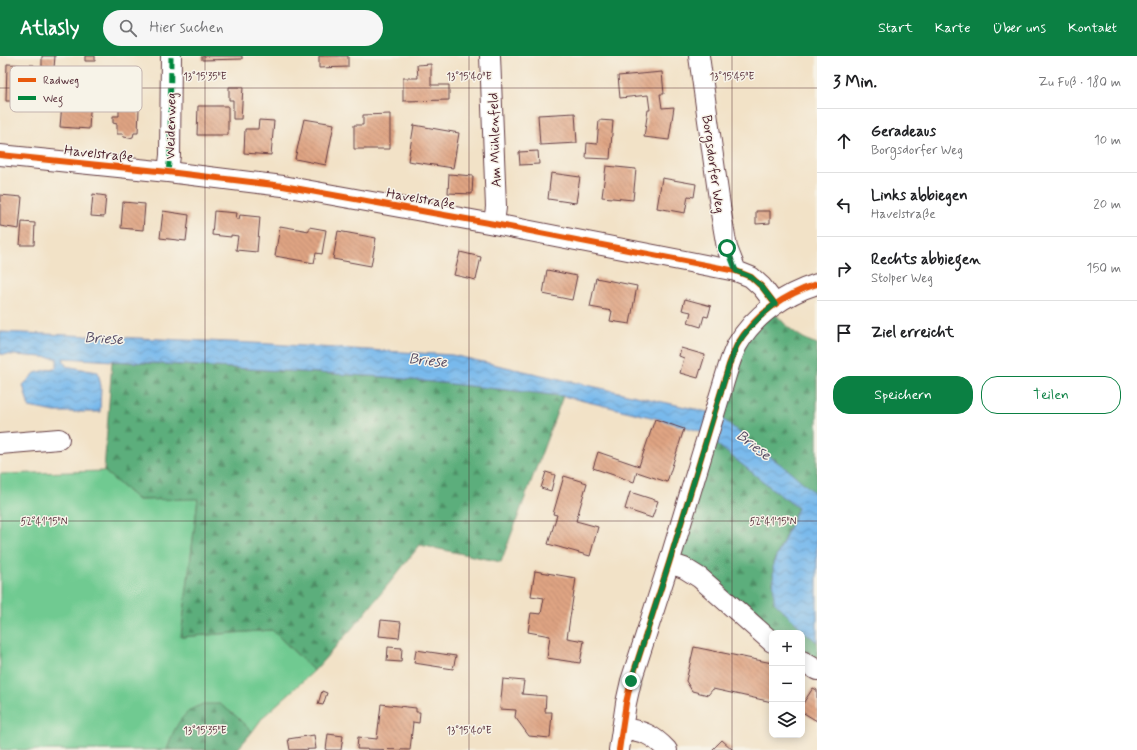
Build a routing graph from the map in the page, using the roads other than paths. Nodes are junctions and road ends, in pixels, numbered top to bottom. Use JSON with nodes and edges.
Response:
{"nodes":[{"id":1,"x":170,"y":56,"type":"edge"},
{"id":2,"x":490,"y":56,"type":"edge"},
{"id":3,"x":699,"y":56,"type":"edge"},
{"id":4,"x":0,"y":155,"type":"edge"},
{"id":5,"x":168,"y":172,"type":"junction"},
{"id":6,"x":494,"y":224,"type":"junction"},
{"id":7,"x":736,"y":271,"type":"junction"},
{"id":8,"x":817,"y":284,"type":"edge"},
{"id":9,"x":775,"y":304,"type":"junction"},
{"id":10,"x":59,"y":439,"type":"dead end"},
{"id":11,"x":0,"y":444,"type":"edge"},
{"id":12,"x":669,"y":563,"type":"junction"},
{"id":13,"x":769,"y":639,"type":"edge"},
{"id":14,"x":805,"y":663,"type":"edge"},
{"id":15,"x":817,"y":670,"type":"edge"},
{"id":16,"x":622,"y":728,"type":"junction"},
{"id":17,"x":619,"y":750,"type":"edge"},
{"id":18,"x":667,"y":750,"type":"edge"}],
"edges":[{"from":1,"to":5,"type":"street","name":"Weidenweg"},
{"from":2,"to":6,"type":"street","name":"Am Mühlenfeld"},
{"from":3,"to":7,"type":"street","name":"Borgsdorfer Weg"},
{"from":4,"to":5,"type":"street","name":"Havelstraße"},
{"from":5,"to":6,"type":"street","name":"Havelstraße"},
{"from":6,"to":7,"type":"street","name":"Havelstraße"},
{"from":7,"to":9,"type":"street","name":"Havelstraße"},
{"from":8,"to":9,"type":"street"},
{"from":9,"to":12,"type":"street"},
{"from":10,"to":11,"type":"street"},
{"from":12,"to":13,"type":"street"},
{"from":12,"to":16,"type":"street"},
{"from":14,"to":15,"type":"street"},
{"from":16,"to":17,"type":"street"},
{"from":16,"to":18,"type":"street"}]}
